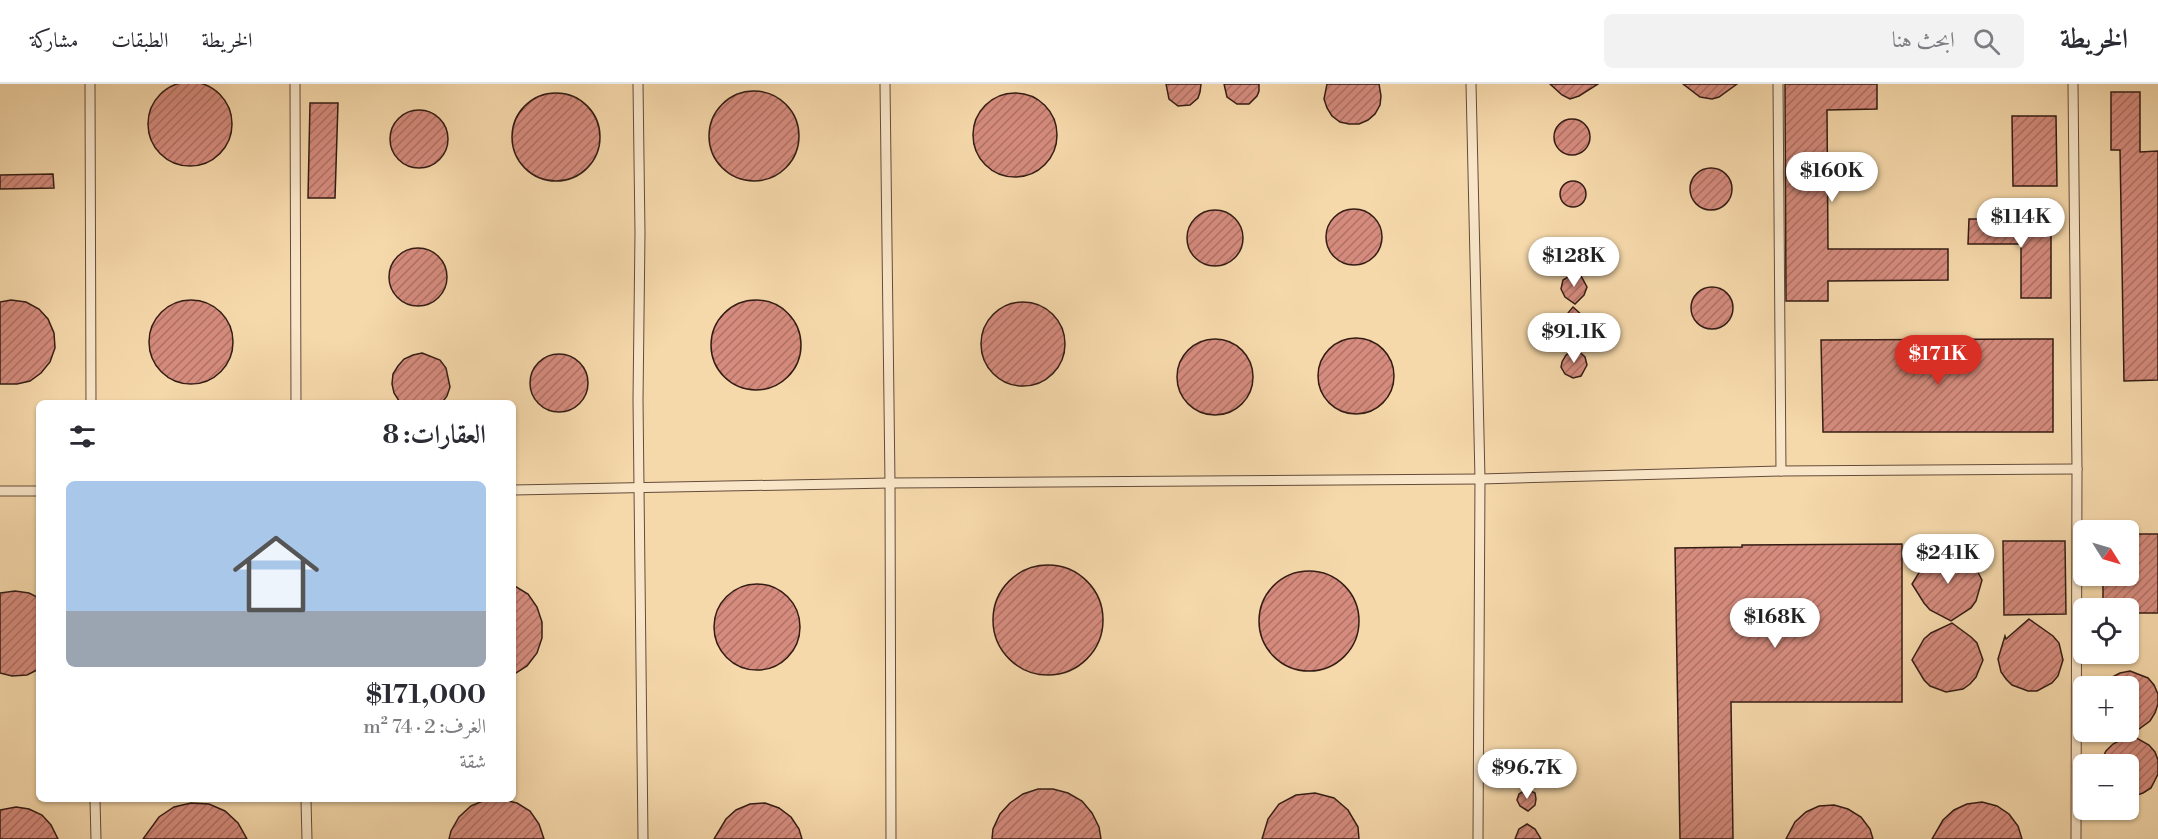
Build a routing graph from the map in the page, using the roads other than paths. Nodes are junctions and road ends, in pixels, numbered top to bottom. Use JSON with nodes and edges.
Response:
{"nodes":[{"id":1,"x":90,"y":84,"type":"edge"},
{"id":2,"x":295,"y":84,"type":"edge"},
{"id":3,"x":638,"y":84,"type":"edge"},
{"id":4,"x":885,"y":84,"type":"edge"},
{"id":5,"x":1471,"y":84,"type":"edge"},
{"id":6,"x":1778,"y":84,"type":"edge"},
{"id":7,"x":2073,"y":84,"type":"edge"},
{"id":8,"x":91,"y":400,"type":"edge"},
{"id":9,"x":296,"y":400,"type":"edge"},
{"id":10,"x":2077,"y":469,"type":"junction"},
{"id":11,"x":1781,"y":471,"type":"junction"},
{"id":12,"x":1480,"y":479,"type":"junction"},
{"id":13,"x":890,"y":483,"type":"junction"},
{"id":14,"x":639,"y":488,"type":"junction"},
{"id":15,"x":516,"y":490,"type":"edge"},
{"id":16,"x":0,"y":491,"type":"edge"},
{"id":17,"x":36,"y":491,"type":"edge"},
{"id":18,"x":95,"y":802,"type":"edge"},
{"id":19,"x":306,"y":802,"type":"edge"},
{"id":20,"x":96,"y":839,"type":"edge"},
{"id":21,"x":308,"y":839,"type":"edge"},
{"id":22,"x":643,"y":839,"type":"edge"},
{"id":23,"x":891,"y":839,"type":"edge"},
{"id":24,"x":1478,"y":839,"type":"edge"},
{"id":25,"x":2076,"y":839,"type":"edge"}],
"edges":[{"from":1,"to":8,"type":"lane"},
{"from":2,"to":9,"type":"lane"},
{"from":3,"to":14,"type":"lane"},
{"from":4,"to":13,"type":"lane"},
{"from":5,"to":12,"type":"lane"},
{"from":6,"to":11,"type":"lane"},
{"from":7,"to":10,"type":"lane"},
{"from":10,"to":11,"type":"lane"},
{"from":10,"to":25,"type":"lane"},
{"from":11,"to":12,"type":"lane"},
{"from":12,"to":13,"type":"lane"},
{"from":12,"to":24,"type":"lane"},
{"from":13,"to":14,"type":"lane"},
{"from":13,"to":23,"type":"lane"},
{"from":14,"to":15,"type":"lane"},
{"from":14,"to":22,"type":"lane"},
{"from":16,"to":17,"type":"lane"},
{"from":18,"to":20,"type":"lane"},
{"from":19,"to":21,"type":"lane"}]}
